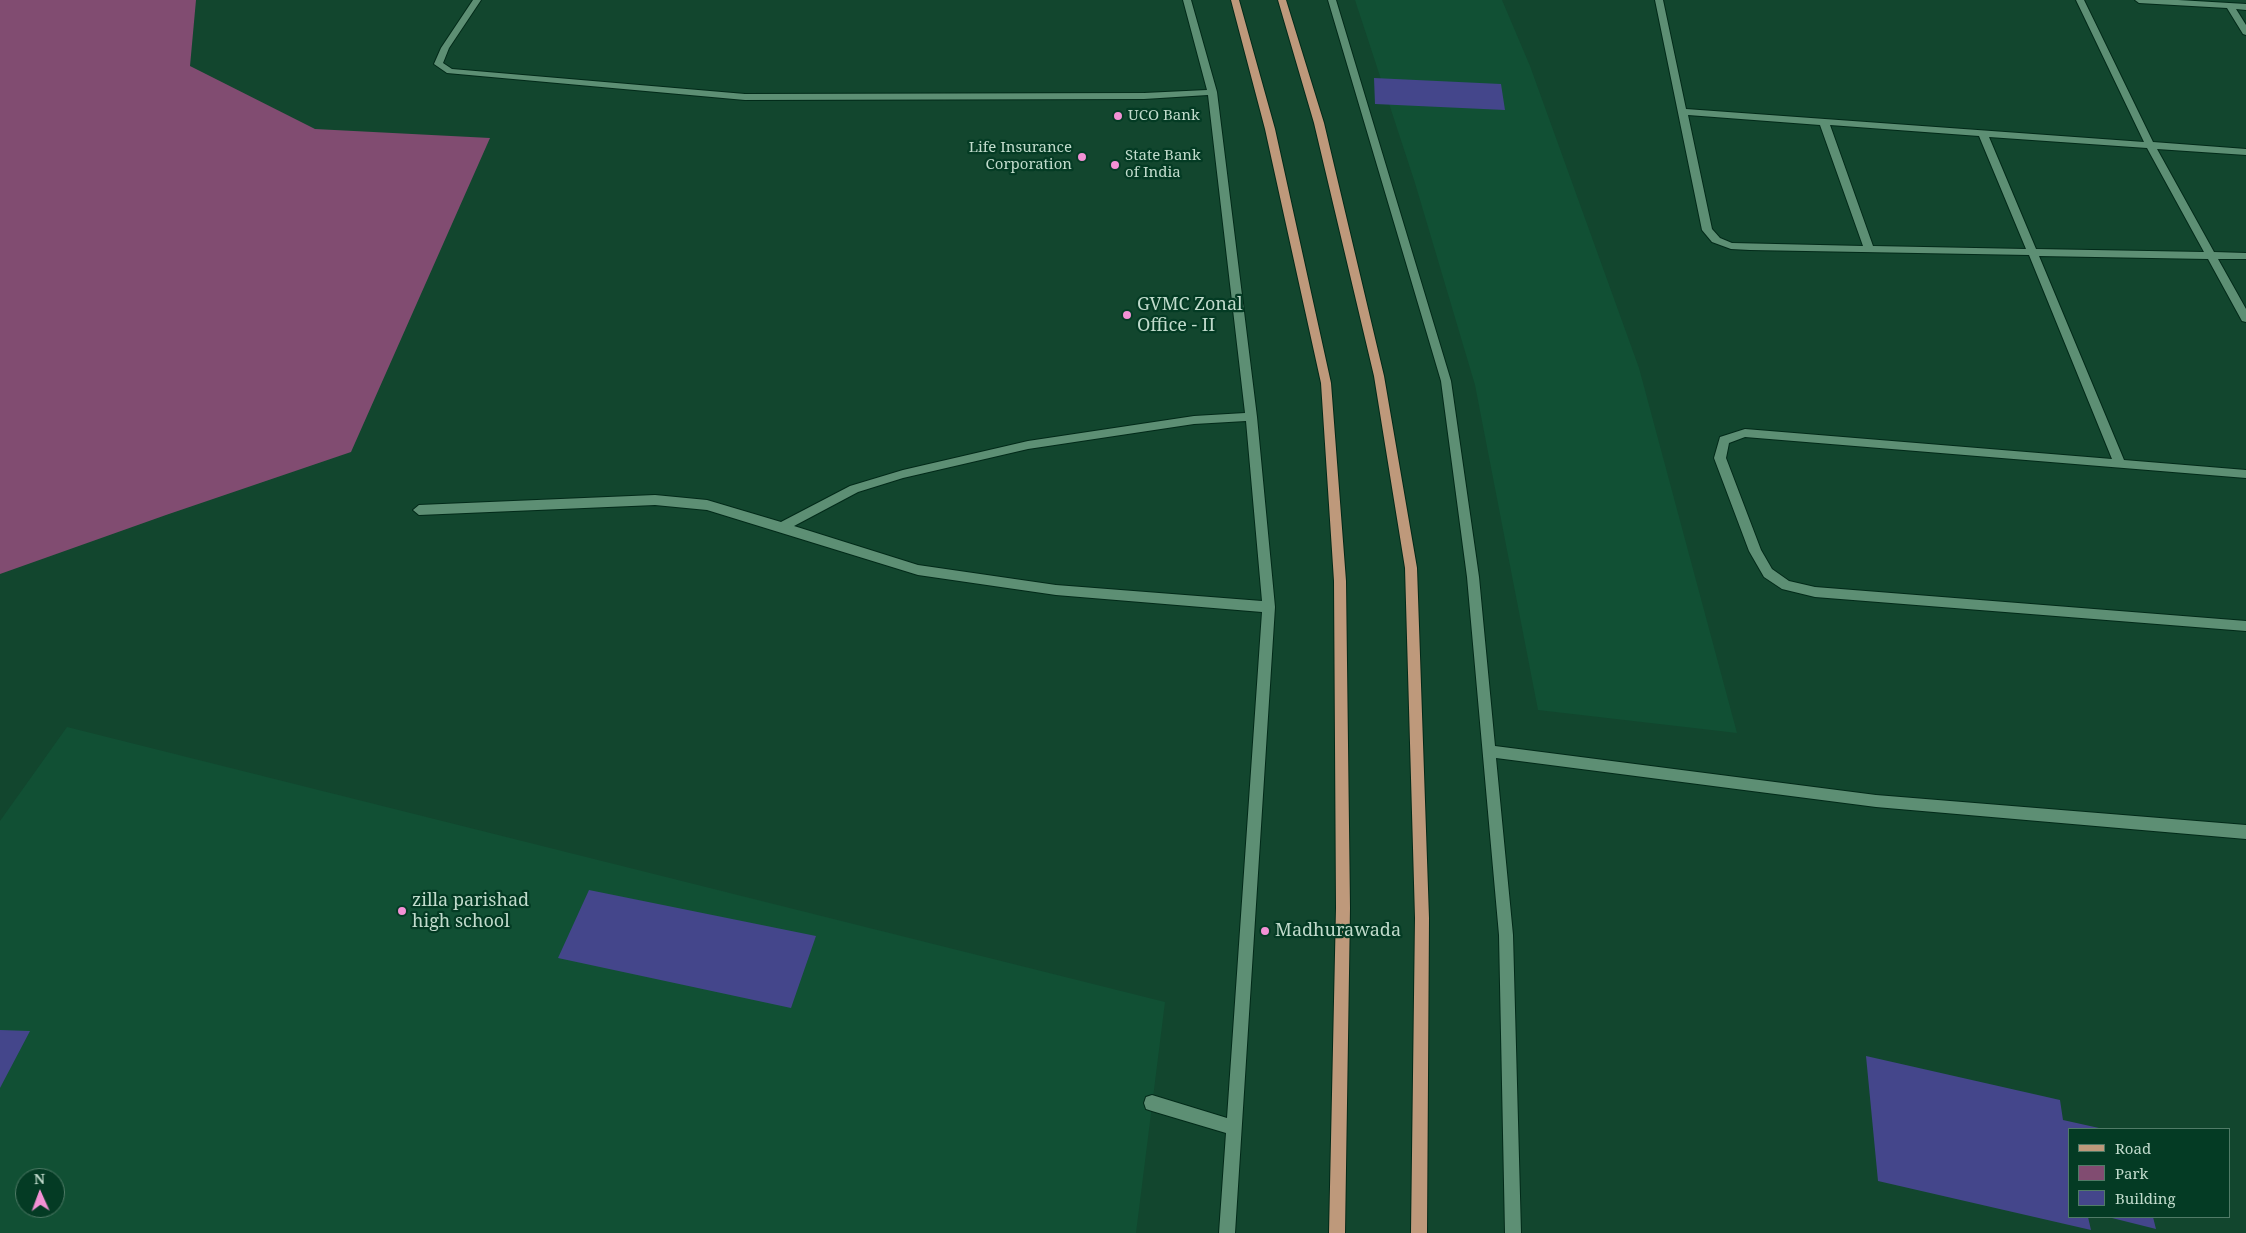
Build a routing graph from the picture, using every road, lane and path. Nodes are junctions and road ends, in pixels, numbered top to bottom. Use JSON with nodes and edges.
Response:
{"nodes":[{"id":1,"x":477,"y":0,"type":"edge"},
{"id":2,"x":1187,"y":0,"type":"edge"},
{"id":3,"x":1235,"y":0,"type":"edge"},
{"id":4,"x":1282,"y":0,"type":"edge"},
{"id":5,"x":1332,"y":0,"type":"edge"},
{"id":6,"x":1659,"y":0,"type":"edge"},
{"id":7,"x":2080,"y":0,"type":"edge"},
{"id":8,"x":2139,"y":0,"type":"edge"},
{"id":9,"x":2230,"y":6,"type":"junction"},
{"id":10,"x":2246,"y":7,"type":"edge"},
{"id":11,"x":2246,"y":32,"type":"edge"},
{"id":12,"x":1212,"y":92,"type":"junction"},
{"id":13,"x":1683,"y":112,"type":"junction"},
{"id":14,"x":1824,"y":122,"type":"junction"},
{"id":15,"x":1983,"y":134,"type":"junction"},
{"id":16,"x":2151,"y":146,"type":"junction"},
{"id":17,"x":2246,"y":152,"type":"edge"},
{"id":18,"x":1869,"y":249,"type":"junction"},
{"id":19,"x":2033,"y":253,"type":"junction"},
{"id":20,"x":2210,"y":254,"type":"junction"},
{"id":21,"x":2246,"y":256,"type":"edge"},
{"id":22,"x":2246,"y":318,"type":"edge"},
{"id":23,"x":1251,"y":417,"type":"junction"},
{"id":24,"x":2120,"y":463,"type":"junction"},
{"id":25,"x":2246,"y":474,"type":"edge"},
{"id":26,"x":419,"y":510,"type":"dead end"},
{"id":27,"x":782,"y":526,"type":"junction"},
{"id":28,"x":1269,"y":607,"type":"junction"},
{"id":29,"x":2246,"y":626,"type":"edge"},
{"id":30,"x":1489,"y":751,"type":"junction"},
{"id":31,"x":2246,"y":832,"type":"edge"},
{"id":32,"x":1152,"y":1103,"type":"dead end"},
{"id":33,"x":1234,"y":1128,"type":"junction"},
{"id":34,"x":1227,"y":1233,"type":"edge"},
{"id":35,"x":1337,"y":1233,"type":"edge"},
{"id":36,"x":1419,"y":1233,"type":"edge"},
{"id":37,"x":1513,"y":1233,"type":"edge"}],
"edges":[{"from":1,"to":12,"type":"street"},
{"from":2,"to":12,"type":"street"},
{"from":3,"to":35,"type":"main road"},
{"from":4,"to":36,"type":"main road"},
{"from":5,"to":30,"type":"street"},
{"from":6,"to":13,"type":"street"},
{"from":7,"to":16,"type":"street"},
{"from":8,"to":9,"type":"street"},
{"from":9,"to":10,"type":"street"},
{"from":9,"to":11,"type":"street"},
{"from":12,"to":23,"type":"street"},
{"from":13,"to":14,"type":"street"},
{"from":13,"to":18,"type":"street"},
{"from":14,"to":15,"type":"street"},
{"from":14,"to":18,"type":"street"},
{"from":15,"to":16,"type":"street"},
{"from":15,"to":19,"type":"street"},
{"from":16,"to":17,"type":"street"},
{"from":16,"to":20,"type":"street"},
{"from":18,"to":19,"type":"street"},
{"from":19,"to":20,"type":"street"},
{"from":19,"to":24,"type":"street"},
{"from":20,"to":21,"type":"street"},
{"from":20,"to":22,"type":"street"},
{"from":23,"to":27,"type":"street"},
{"from":23,"to":28,"type":"street"},
{"from":24,"to":25,"type":"street"},
{"from":24,"to":29,"type":"street"},
{"from":26,"to":27,"type":"street"},
{"from":27,"to":28,"type":"street"},
{"from":28,"to":33,"type":"street"},
{"from":30,"to":31,"type":"street"},
{"from":30,"to":37,"type":"street"},
{"from":32,"to":33,"type":"street"},
{"from":33,"to":34,"type":"street"}]}
